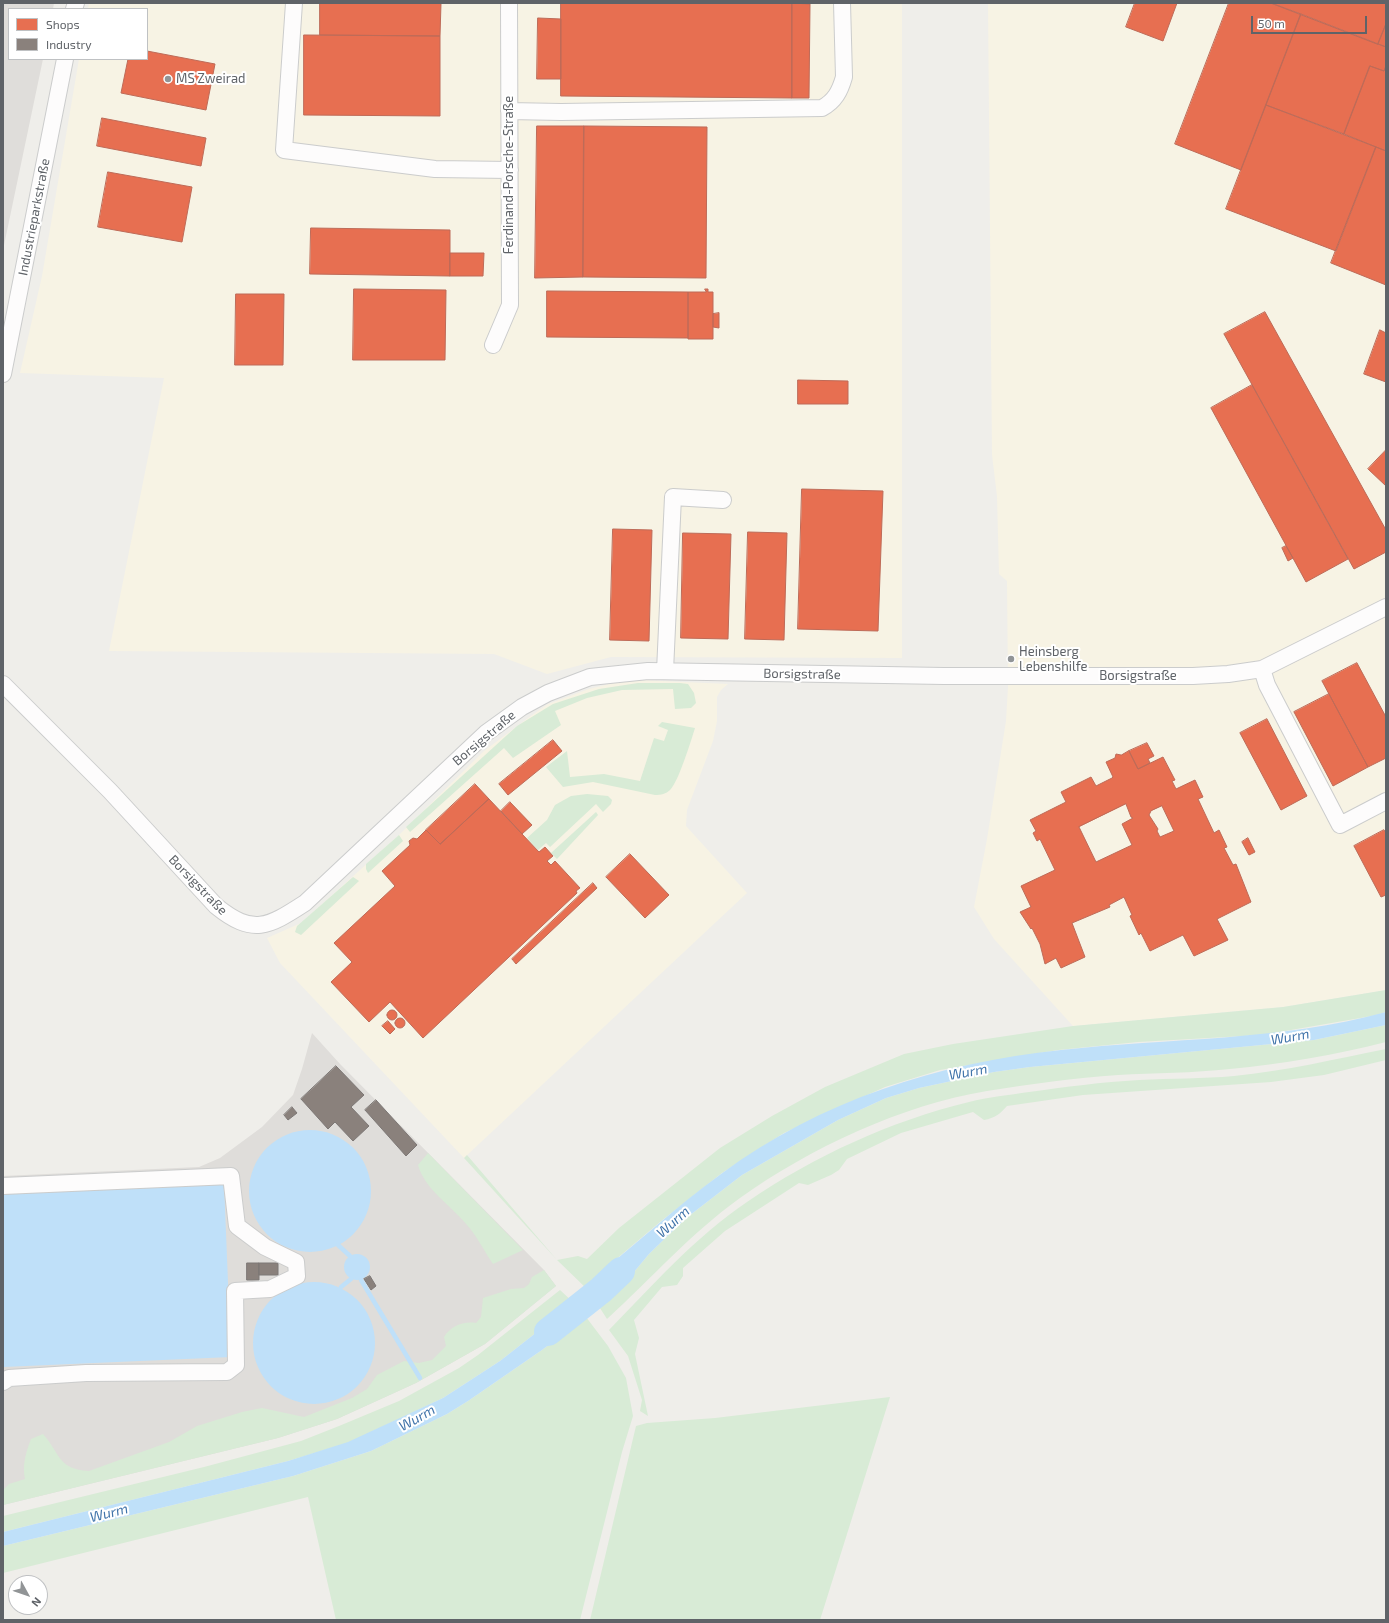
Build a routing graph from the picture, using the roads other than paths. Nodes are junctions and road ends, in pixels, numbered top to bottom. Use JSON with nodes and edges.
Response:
{"nodes":[{"id":1,"x":294,"y":3,"type":"edge"},
{"id":2,"x":509,"y":3,"type":"edge"},
{"id":3,"x":842,"y":3,"type":"edge"},
{"id":4,"x":65,"y":60,"type":"edge"},
{"id":5,"x":509,"y":111,"type":"junction"},
{"id":6,"x":510,"y":170,"type":"junction"},
{"id":7,"x":493,"y":345,"type":"dead end"},
{"id":8,"x":3,"y":374,"type":"edge"},
{"id":9,"x":723,"y":500,"type":"dead end"},
{"id":10,"x":1386,"y":608,"type":"edge"},
{"id":11,"x":1262,"y":669,"type":"junction"},
{"id":12,"x":665,"y":671,"type":"junction"},
{"id":13,"x":3,"y":684,"type":"edge"},
{"id":14,"x":1386,"y":801,"type":"edge"},
{"id":15,"x":3,"y":1186,"type":"edge"},
{"id":16,"x":3,"y":1382,"type":"edge"}],
"edges":[{"from":1,"to":6,"type":"street"},
{"from":2,"to":5,"type":"street","name":"Ferdinand-Porsche-Straße"},
{"from":3,"to":5,"type":"street"},
{"from":4,"to":8,"type":"street","name":"Industrieparkstraße"},
{"from":5,"to":6,"type":"street","name":"Ferdinand-Porsche-Straße"},
{"from":6,"to":7,"type":"street","name":"Ferdinand-Porsche-Straße"},
{"from":9,"to":12,"type":"street"},
{"from":10,"to":11,"type":"street","name":"Borsigstraße"},
{"from":11,"to":12,"type":"street","name":"Borsigstraße"},
{"from":11,"to":14,"type":"street"},
{"from":12,"to":13,"type":"street","name":"Borsigstraße"},
{"from":15,"to":16,"type":"street"}]}
